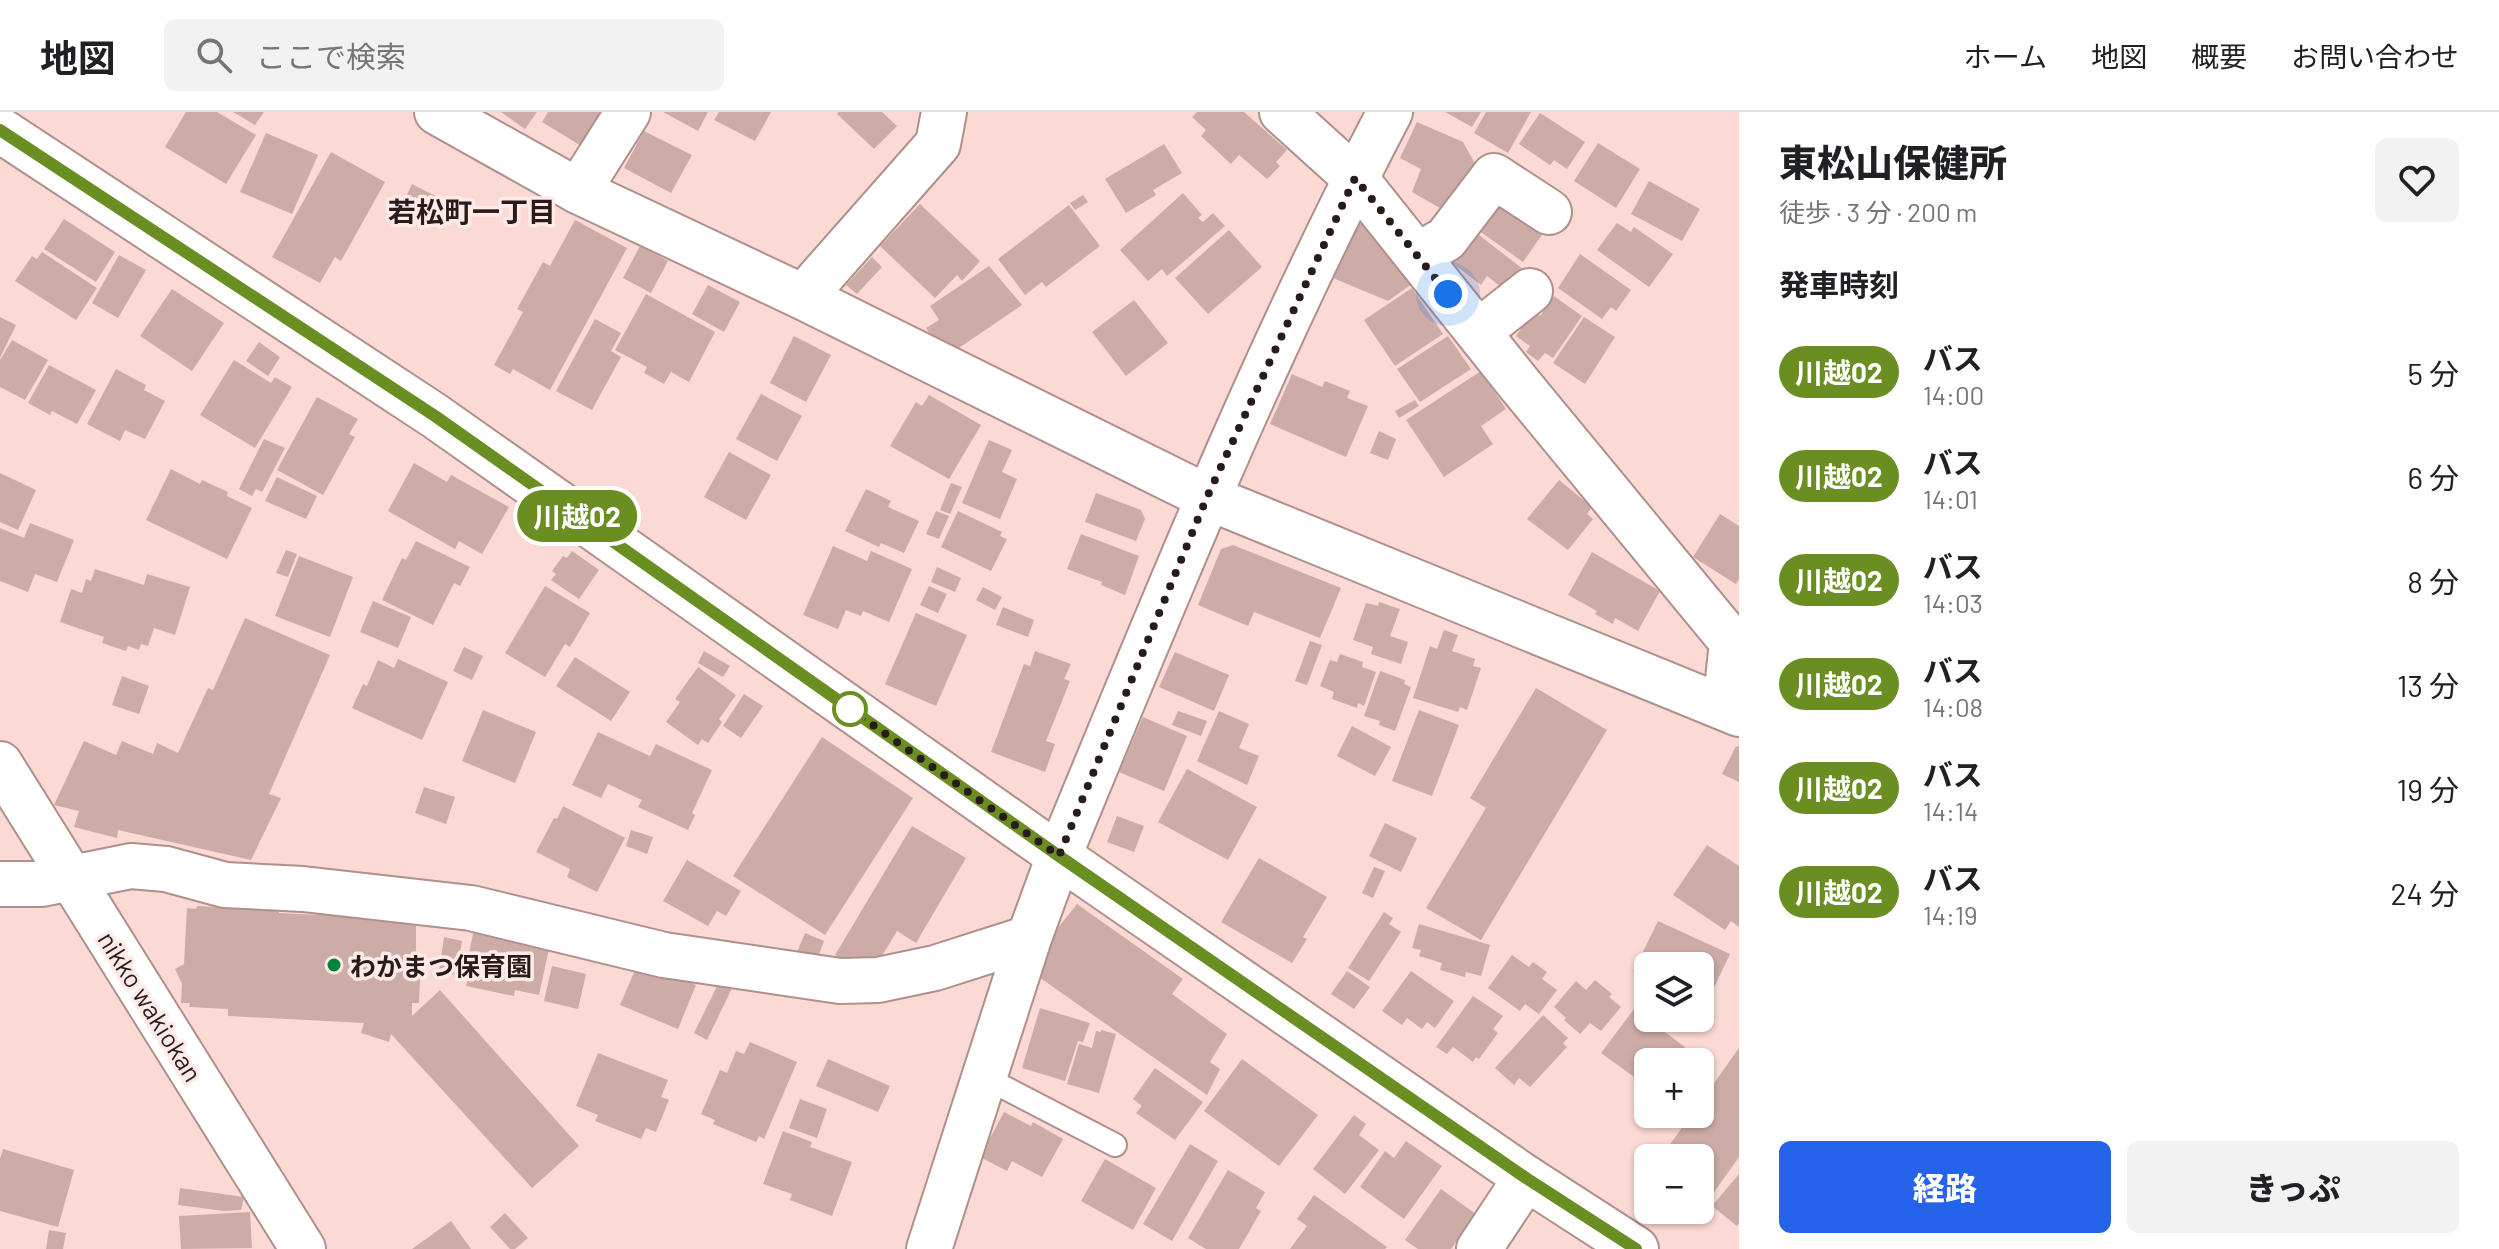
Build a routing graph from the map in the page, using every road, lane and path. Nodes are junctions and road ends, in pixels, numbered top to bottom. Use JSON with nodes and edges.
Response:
{"nodes":[{"id":1,"x":437,"y":112,"type":"edge"},
{"id":2,"x":628,"y":112,"type":"edge"},
{"id":3,"x":944,"y":112,"type":"edge"},
{"id":4,"x":1282,"y":112,"type":"edge"},
{"id":5,"x":1390,"y":112,"type":"edge"},
{"id":6,"x":6,"y":125,"type":"edge"},
{"id":7,"x":1355,"y":178,"type":"junction"},
{"id":8,"x":578,"y":191,"type":"junction"},
{"id":9,"x":1549,"y":212,"type":"dead end"},
{"id":10,"x":1417,"y":256,"type":"junction"},
{"id":11,"x":1530,"y":291,"type":"dead end"},
{"id":12,"x":803,"y":297,"type":"junction"},
{"id":13,"x":1478,"y":332,"type":"junction"},
{"id":14,"x":1207,"y":497,"type":"junction"},
{"id":15,"x":1735,"y":636,"type":"edge"},
{"id":16,"x":1732,"y":711,"type":"edge"},
{"id":17,"x":0,"y":764,"type":"edge"},
{"id":18,"x":1059,"y":856,"type":"junction"},
{"id":19,"x":72,"y":878,"type":"junction"},
{"id":20,"x":0,"y":884,"type":"edge"},
{"id":21,"x":1029,"y":938,"type":"junction"},
{"id":22,"x":984,"y":1077,"type":"junction"},
{"id":23,"x":1115,"y":1145,"type":"dead end"},
{"id":24,"x":1526,"y":1178,"type":"junction"},
{"id":25,"x":303,"y":1249,"type":"edge"},
{"id":26,"x":929,"y":1249,"type":"edge"},
{"id":27,"x":1479,"y":1249,"type":"edge"},
{"id":28,"x":1636,"y":1249,"type":"edge"}],
"edges":[{"from":1,"to":8,"type":"street"},
{"from":2,"to":8,"type":"street"},
{"from":3,"to":12,"type":"street"},
{"from":4,"to":7,"type":"street"},
{"from":5,"to":7,"type":"street"},
{"from":6,"to":18,"type":"street"},
{"from":7,"to":10,"type":"street"},
{"from":7,"to":14,"type":"street"},
{"from":8,"to":12,"type":"street"},
{"from":9,"to":10,"type":"street"},
{"from":10,"to":13,"type":"street"},
{"from":11,"to":13,"type":"street"},
{"from":12,"to":14,"type":"street"},
{"from":13,"to":15,"type":"street"},
{"from":14,"to":16,"type":"street"},
{"from":14,"to":18,"type":"street"},
{"from":15,"to":16,"type":"street"},
{"from":17,"to":19,"type":"street","name":"nikko wakiokan"},
{"from":18,"to":21,"type":"street"},
{"from":18,"to":24,"type":"street"},
{"from":19,"to":20,"type":"street"},
{"from":19,"to":21,"type":"street"},
{"from":19,"to":25,"type":"street","name":"nikko wakiokan"},
{"from":21,"to":22,"type":"street"},
{"from":22,"to":23,"type":"lane"},
{"from":22,"to":26,"type":"street"},
{"from":24,"to":27,"type":"street"},
{"from":24,"to":28,"type":"street"}]}
